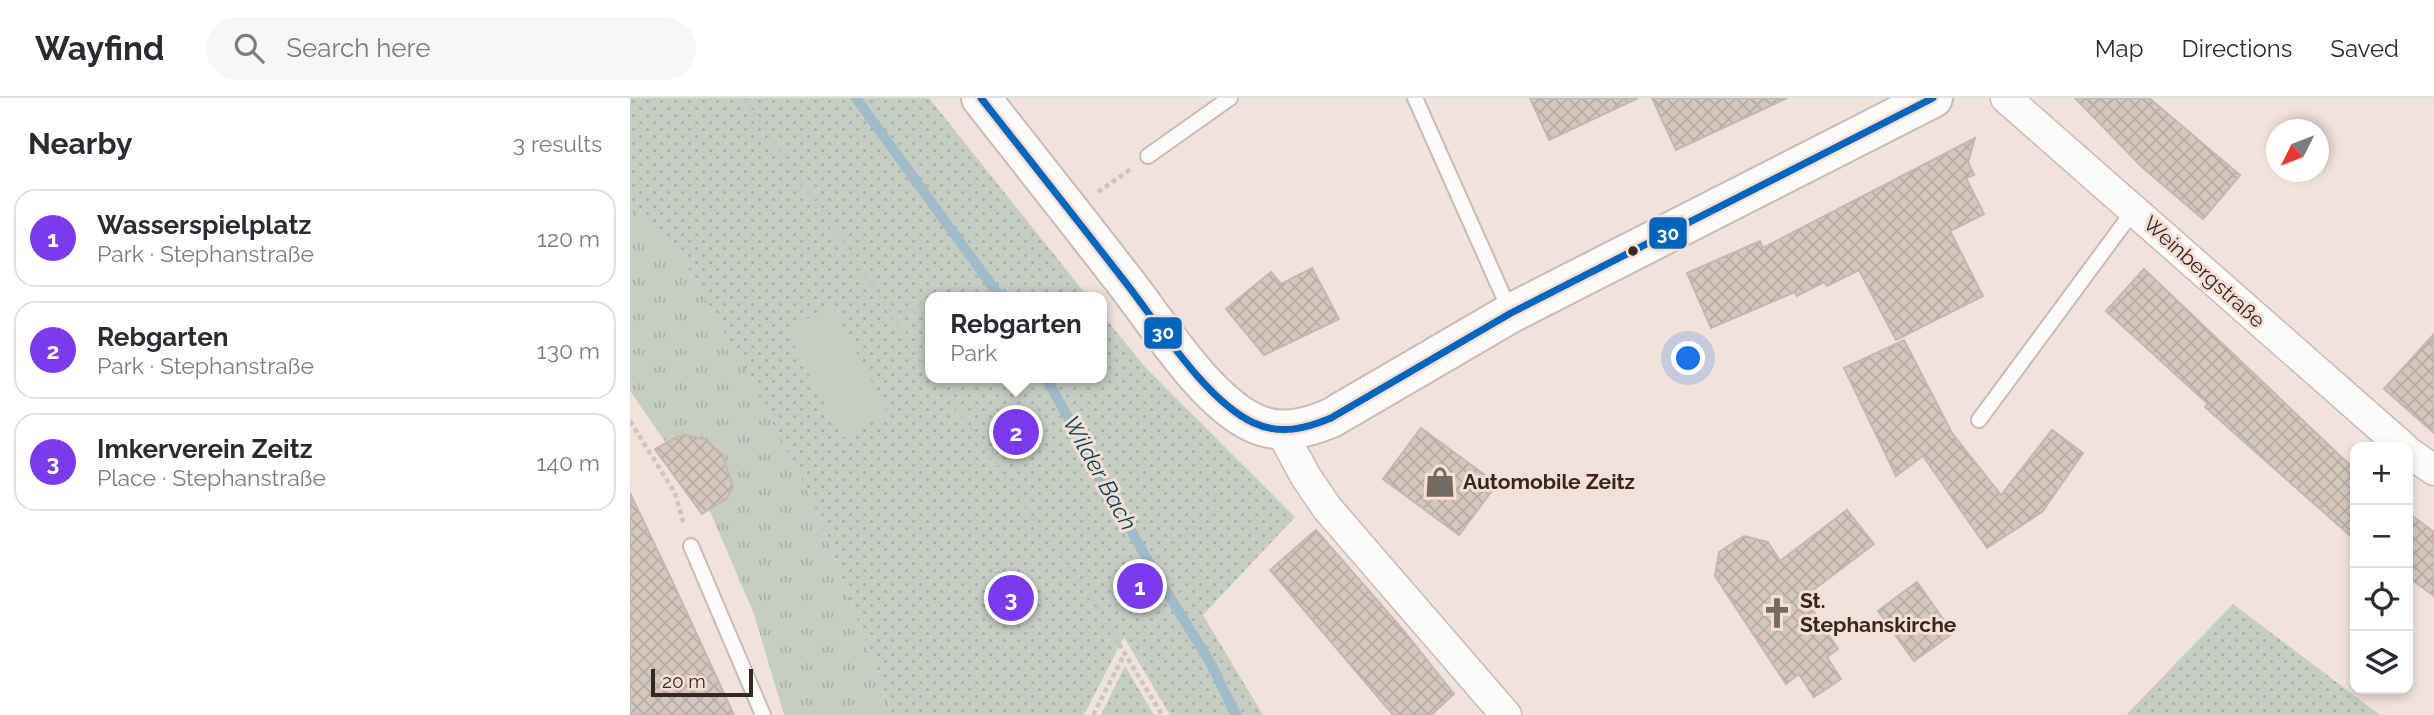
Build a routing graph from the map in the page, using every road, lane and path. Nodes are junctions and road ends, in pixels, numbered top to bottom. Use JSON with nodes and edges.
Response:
{"nodes":[{"id":1,"x":744,"y":98,"type":"edge"},
{"id":2,"x":981,"y":98,"type":"edge"},
{"id":3,"x":1230,"y":98,"type":"edge"},
{"id":4,"x":1415,"y":98,"type":"edge"},
{"id":5,"x":1933,"y":98,"type":"edge"},
{"id":6,"x":2006,"y":98,"type":"edge"},
{"id":7,"x":1148,"y":156,"type":"joint"},
{"id":8,"x":1094,"y":195,"type":"dead end"},
{"id":9,"x":2134,"y":210,"type":"junction"},
{"id":10,"x":952,"y":283,"type":"dead end"},
{"id":11,"x":939,"y":292,"type":"edge"},
{"id":12,"x":925,"y":302,"type":"edge"},
{"id":13,"x":1511,"y":313,"type":"junction"},
{"id":14,"x":896,"y":322,"type":"junction"},
{"id":15,"x":925,"y":363,"type":"edge"},
{"id":16,"x":940,"y":383,"type":"edge"},
{"id":17,"x":1979,"y":420,"type":"dead end"},
{"id":18,"x":630,"y":421,"type":"edge"},
{"id":19,"x":1281,"y":431,"type":"junction"},
{"id":20,"x":2397,"y":442,"type":"edge"},
{"id":21,"x":2413,"y":455,"type":"edge"},
{"id":22,"x":2434,"y":470,"type":"edge"},
{"id":23,"x":1215,"y":492,"type":"dead end"},
{"id":24,"x":691,"y":546,"type":"joint"},
{"id":25,"x":1154,"y":561,"type":"dead end"},
{"id":26,"x":1125,"y":653,"type":"junction"},
{"id":27,"x":763,"y":715,"type":"edge"},
{"id":28,"x":1093,"y":715,"type":"edge"},
{"id":29,"x":1163,"y":715,"type":"edge"},
{"id":30,"x":1506,"y":715,"type":"edge"}],
"edges":[{"from":1,"to":14,"type":"path"},
{"from":2,"to":19,"type":"street"},
{"from":3,"to":7,"type":"lane"},
{"from":4,"to":13,"type":"lane"},
{"from":5,"to":13,"type":"street"},
{"from":6,"to":9,"type":"street","name":"Weinbergstraße"},
{"from":7,"to":8,"type":"path"},
{"from":9,"to":17,"type":"lane"},
{"from":9,"to":20,"type":"street","name":"Weinbergstraße"},
{"from":10,"to":11,"type":"path"},
{"from":12,"to":14,"type":"path"},
{"from":13,"to":19,"type":"street"},
{"from":14,"to":15,"type":"path"},
{"from":16,"to":26,"type":"path"},
{"from":18,"to":24,"type":"path"},
{"from":19,"to":30,"type":"street"},
{"from":21,"to":22,"type":"street"},
{"from":23,"to":25,"type":"path"},
{"from":24,"to":27,"type":"lane"},
{"from":26,"to":28,"type":"path"},
{"from":26,"to":29,"type":"path"}]}
